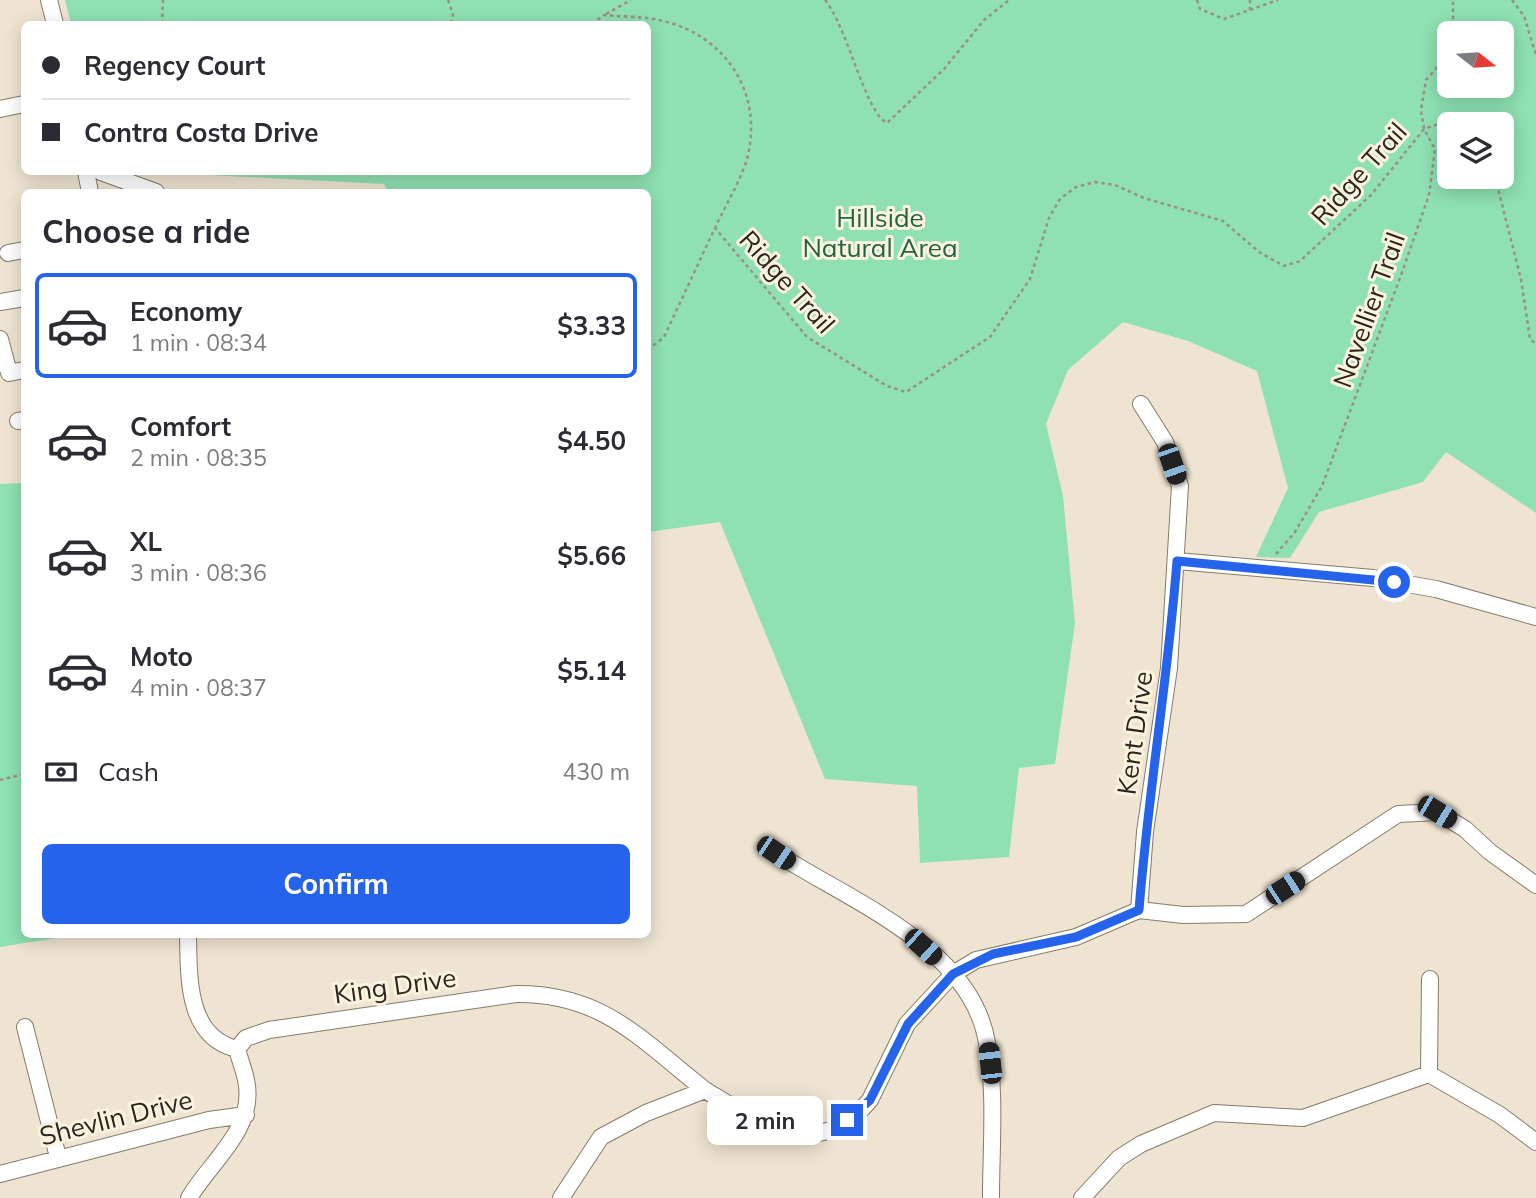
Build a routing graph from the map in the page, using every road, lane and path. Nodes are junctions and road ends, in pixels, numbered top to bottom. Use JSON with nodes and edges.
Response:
{"nodes":[{"id":1,"x":50,"y":0,"type":"edge"},
{"id":2,"x":163,"y":0,"type":"edge"},
{"id":3,"x":448,"y":0,"type":"edge"},
{"id":4,"x":631,"y":0,"type":"edge"},
{"id":5,"x":825,"y":0,"type":"edge"},
{"id":6,"x":1009,"y":0,"type":"edge"},
{"id":7,"x":1197,"y":0,"type":"edge"},
{"id":8,"x":1250,"y":0,"type":"edge"},
{"id":9,"x":1278,"y":0,"type":"edge"},
{"id":10,"x":1454,"y":0,"type":"edge"},
{"id":11,"x":1512,"y":0,"type":"edge"},
{"id":12,"x":1251,"y":10,"type":"junction"},
{"id":13,"x":604,"y":15,"type":"junction"},
{"id":14,"x":54,"y":21,"type":"edge"},
{"id":15,"x":162,"y":21,"type":"edge"},
{"id":16,"x":452,"y":21,"type":"edge"},
{"id":17,"x":596,"y":21,"type":"edge"},
{"id":18,"x":1453,"y":21,"type":"edge"},
{"id":19,"x":1536,"y":55,"type":"edge"},
{"id":20,"x":1437,"y":68,"type":"edge"},
{"id":21,"x":21,"y":105,"type":"edge"},
{"id":22,"x":0,"y":109,"type":"edge"},
{"id":23,"x":1437,"y":124,"type":"edge"},
{"id":24,"x":1423,"y":129,"type":"junction"},
{"id":25,"x":110,"y":175,"type":"edge"},
{"id":26,"x":149,"y":189,"type":"edge"},
{"id":27,"x":1498,"y":189,"type":"edge"},
{"id":28,"x":715,"y":228,"type":"junction"},
{"id":29,"x":21,"y":251,"type":"edge"},
{"id":30,"x":8,"y":253,"type":"dead end"},
{"id":31,"x":21,"y":298,"type":"edge"},
{"id":32,"x":0,"y":302,"type":"edge"},
{"id":33,"x":0,"y":339,"type":"edge"},
{"id":34,"x":1536,"y":344,"type":"edge"},
{"id":35,"x":651,"y":348,"type":"edge"},
{"id":36,"x":21,"y":371,"type":"edge"},
{"id":37,"x":1141,"y":404,"type":"dead end"},
{"id":38,"x":1177,"y":561,"type":"junction"},
{"id":39,"x":1265,"y":568,"type":"junction"},
{"id":40,"x":1536,"y":617,"type":"edge"},
{"id":41,"x":21,"y":775,"type":"edge"},
{"id":42,"x":0,"y":780,"type":"edge"},
{"id":43,"x":776,"y":853,"type":"dead end"},
{"id":44,"x":1536,"y":885,"type":"edge"},
{"id":45,"x":1139,"y":910,"type":"junction"},
{"id":46,"x":188,"y":938,"type":"edge"},
{"id":47,"x":953,"y":974,"type":"junction"},
{"id":48,"x":1430,"y":979,"type":"dead end"},
{"id":49,"x":25,"y":1027,"type":"dead end"},
{"id":50,"x":237,"y":1049,"type":"junction"},
{"id":51,"x":1429,"y":1074,"type":"junction"},
{"id":52,"x":705,"y":1090,"type":"junction"},
{"id":53,"x":246,"y":1115,"type":"junction"},
{"id":54,"x":1536,"y":1142,"type":"edge"},
{"id":55,"x":58,"y":1157,"type":"junction"},
{"id":56,"x":0,"y":1174,"type":"edge"},
{"id":57,"x":189,"y":1198,"type":"edge"},
{"id":58,"x":561,"y":1198,"type":"edge"},
{"id":59,"x":991,"y":1198,"type":"edge"},
{"id":60,"x":1082,"y":1198,"type":"edge"}],
"edges":[{"from":1,"to":14,"type":"street"},
{"from":2,"to":15,"type":"path"},
{"from":3,"to":16,"type":"path"},
{"from":4,"to":13,"type":"path"},
{"from":5,"to":6,"type":"path"},
{"from":7,"to":12,"type":"path"},
{"from":8,"to":12,"type":"path"},
{"from":9,"to":12,"type":"path"},
{"from":10,"to":18,"type":"path"},
{"from":11,"to":19,"type":"path"},
{"from":13,"to":17,"type":"path"},
{"from":13,"to":28,"type":"path"},
{"from":20,"to":24,"type":"path","name":"Navellier Trail"},
{"from":21,"to":22,"type":"street"},
{"from":23,"to":24,"type":"path","name":"Ridge Trail"},
{"from":24,"to":28,"type":"path","name":"Ridge Trail"},
{"from":24,"to":39,"type":"path","name":"Navellier Trail"},
{"from":25,"to":26,"type":"street"},
{"from":27,"to":34,"type":"path"},
{"from":28,"to":35,"type":"path","name":"Ridge Trail"},
{"from":29,"to":30,"type":"street"},
{"from":31,"to":32,"type":"street"},
{"from":33,"to":36,"type":"street"},
{"from":37,"to":38,"type":"street","name":"Kent Drive"},
{"from":38,"to":39,"type":"street"},
{"from":38,"to":45,"type":"street","name":"Kent Drive"},
{"from":39,"to":40,"type":"street"},
{"from":41,"to":42,"type":"path"},
{"from":43,"to":47,"type":"street"},
{"from":44,"to":45,"type":"street"},
{"from":45,"to":47,"type":"street"},
{"from":46,"to":50,"type":"street"},
{"from":47,"to":52,"type":"street","name":"King Drive"},
{"from":47,"to":59,"type":"street"},
{"from":48,"to":51,"type":"street"},
{"from":49,"to":55,"type":"street"},
{"from":50,"to":52,"type":"street","name":"King Drive"},
{"from":50,"to":53,"type":"street"},
{"from":51,"to":54,"type":"street"},
{"from":51,"to":60,"type":"street"},
{"from":52,"to":58,"type":"street"},
{"from":53,"to":55,"type":"street","name":"Shevlin Drive"},
{"from":53,"to":57,"type":"street"},
{"from":55,"to":56,"type":"street","name":"Shevlin Drive"}]}
